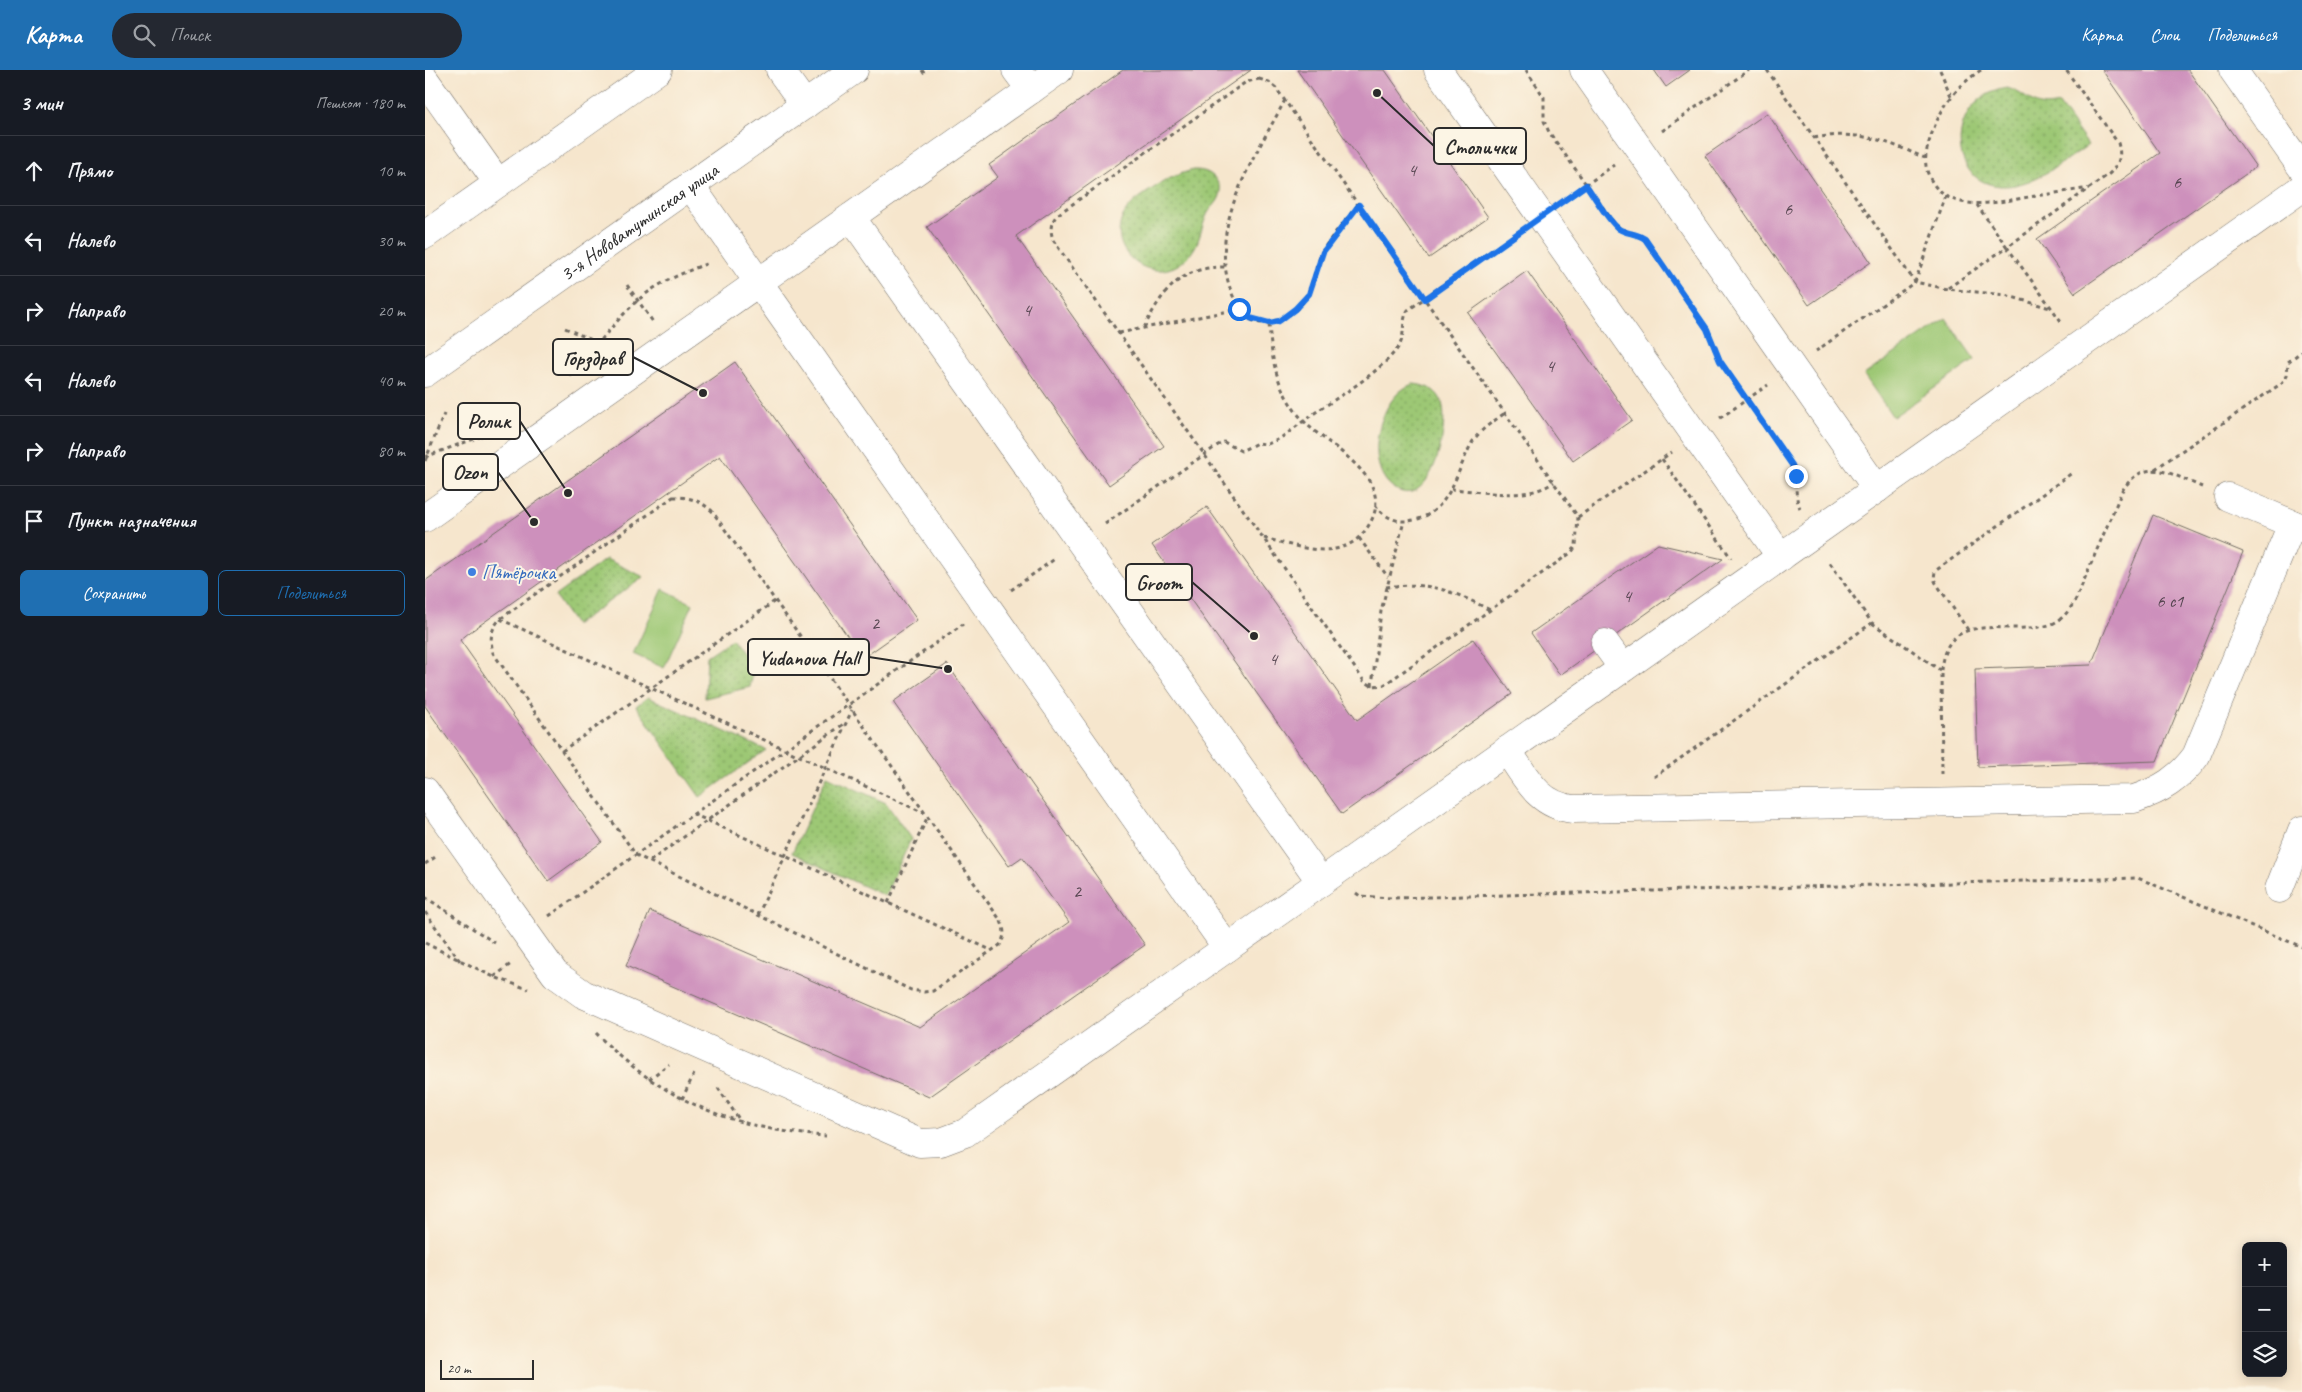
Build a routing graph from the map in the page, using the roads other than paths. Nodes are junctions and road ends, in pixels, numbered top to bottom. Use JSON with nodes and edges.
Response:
{"nodes":[{"id":1,"x":658,"y":70,"type":"edge"},
{"id":2,"x":780,"y":70,"type":"edge"},
{"id":3,"x":854,"y":70,"type":"edge"},
{"id":4,"x":1059,"y":70,"type":"edge"},
{"id":5,"x":1438,"y":70,"type":"edge"},
{"id":6,"x":1584,"y":70,"type":"edge"},
{"id":7,"x":2233,"y":70,"type":"edge"},
{"id":8,"x":425,"y":80,"type":"edge"},
{"id":9,"x":1023,"y":80,"type":"edge"},
{"id":10,"x":805,"y":105,"type":"junction"},
{"id":11,"x":2302,"y":168,"type":"edge"},
{"id":12,"x":498,"y":183,"type":"junction"},
{"id":13,"x":690,"y":185,"type":"junction"},
{"id":14,"x":2302,"y":188,"type":"edge"},
{"id":15,"x":851,"y":217,"type":"junction"},
{"id":16,"x":425,"y":234,"type":"edge"},
{"id":17,"x":759,"y":282,"type":"junction"},
{"id":18,"x":425,"y":373,"type":"edge"},
{"id":19,"x":1877,"y":489,"type":"junction"},
{"id":20,"x":2228,"y":498,"type":"road end"},
{"id":21,"x":425,"y":518,"type":"edge"},
{"id":22,"x":2297,"y":526,"type":"edge"},
{"id":23,"x":1781,"y":557,"type":"junction"},
{"id":24,"x":1605,"y":643,"type":"dead end"},
{"id":25,"x":1623,"y":668,"type":"junction"},
{"id":26,"x":1507,"y":750,"type":"junction"},
{"id":27,"x":425,"y":791,"type":"edge"},
{"id":28,"x":2302,"y":830,"type":"edge"},
{"id":29,"x":1327,"y":878,"type":"junction"},
{"id":30,"x":2279,"y":889,"type":"dead end"},
{"id":31,"x":1227,"y":948,"type":"junction"}],
"edges":[{"from":1,"to":12,"type":"street"},
{"from":2,"to":10,"type":"street"},
{"from":3,"to":10,"type":"street","name":"3-я Нововатутинская улица"},
{"from":4,"to":9,"type":"street"},
{"from":5,"to":23,"type":"street"},
{"from":6,"to":19,"type":"street"},
{"from":7,"to":11,"type":"street"},
{"from":8,"to":12,"type":"street"},
{"from":9,"to":15,"type":"street"},
{"from":10,"to":13,"type":"street","name":"3-я Нововатутинская улица"},
{"from":12,"to":16,"type":"street"},
{"from":13,"to":17,"type":"street"},
{"from":13,"to":18,"type":"street","name":"3-я Нововатутинская улица"},
{"from":14,"to":19,"type":"street"},
{"from":15,"to":17,"type":"street"},
{"from":15,"to":29,"type":"street"},
{"from":17,"to":21,"type":"street"},
{"from":17,"to":31,"type":"street"},
{"from":19,"to":23,"type":"street"},
{"from":20,"to":22,"type":"street"},
{"from":22,"to":26,"type":"street"},
{"from":23,"to":25,"type":"street"},
{"from":24,"to":25,"type":"street"},
{"from":25,"to":26,"type":"street"},
{"from":26,"to":29,"type":"street"},
{"from":27,"to":31,"type":"street"},
{"from":28,"to":30,"type":"street"},
{"from":29,"to":31,"type":"street"}]}
